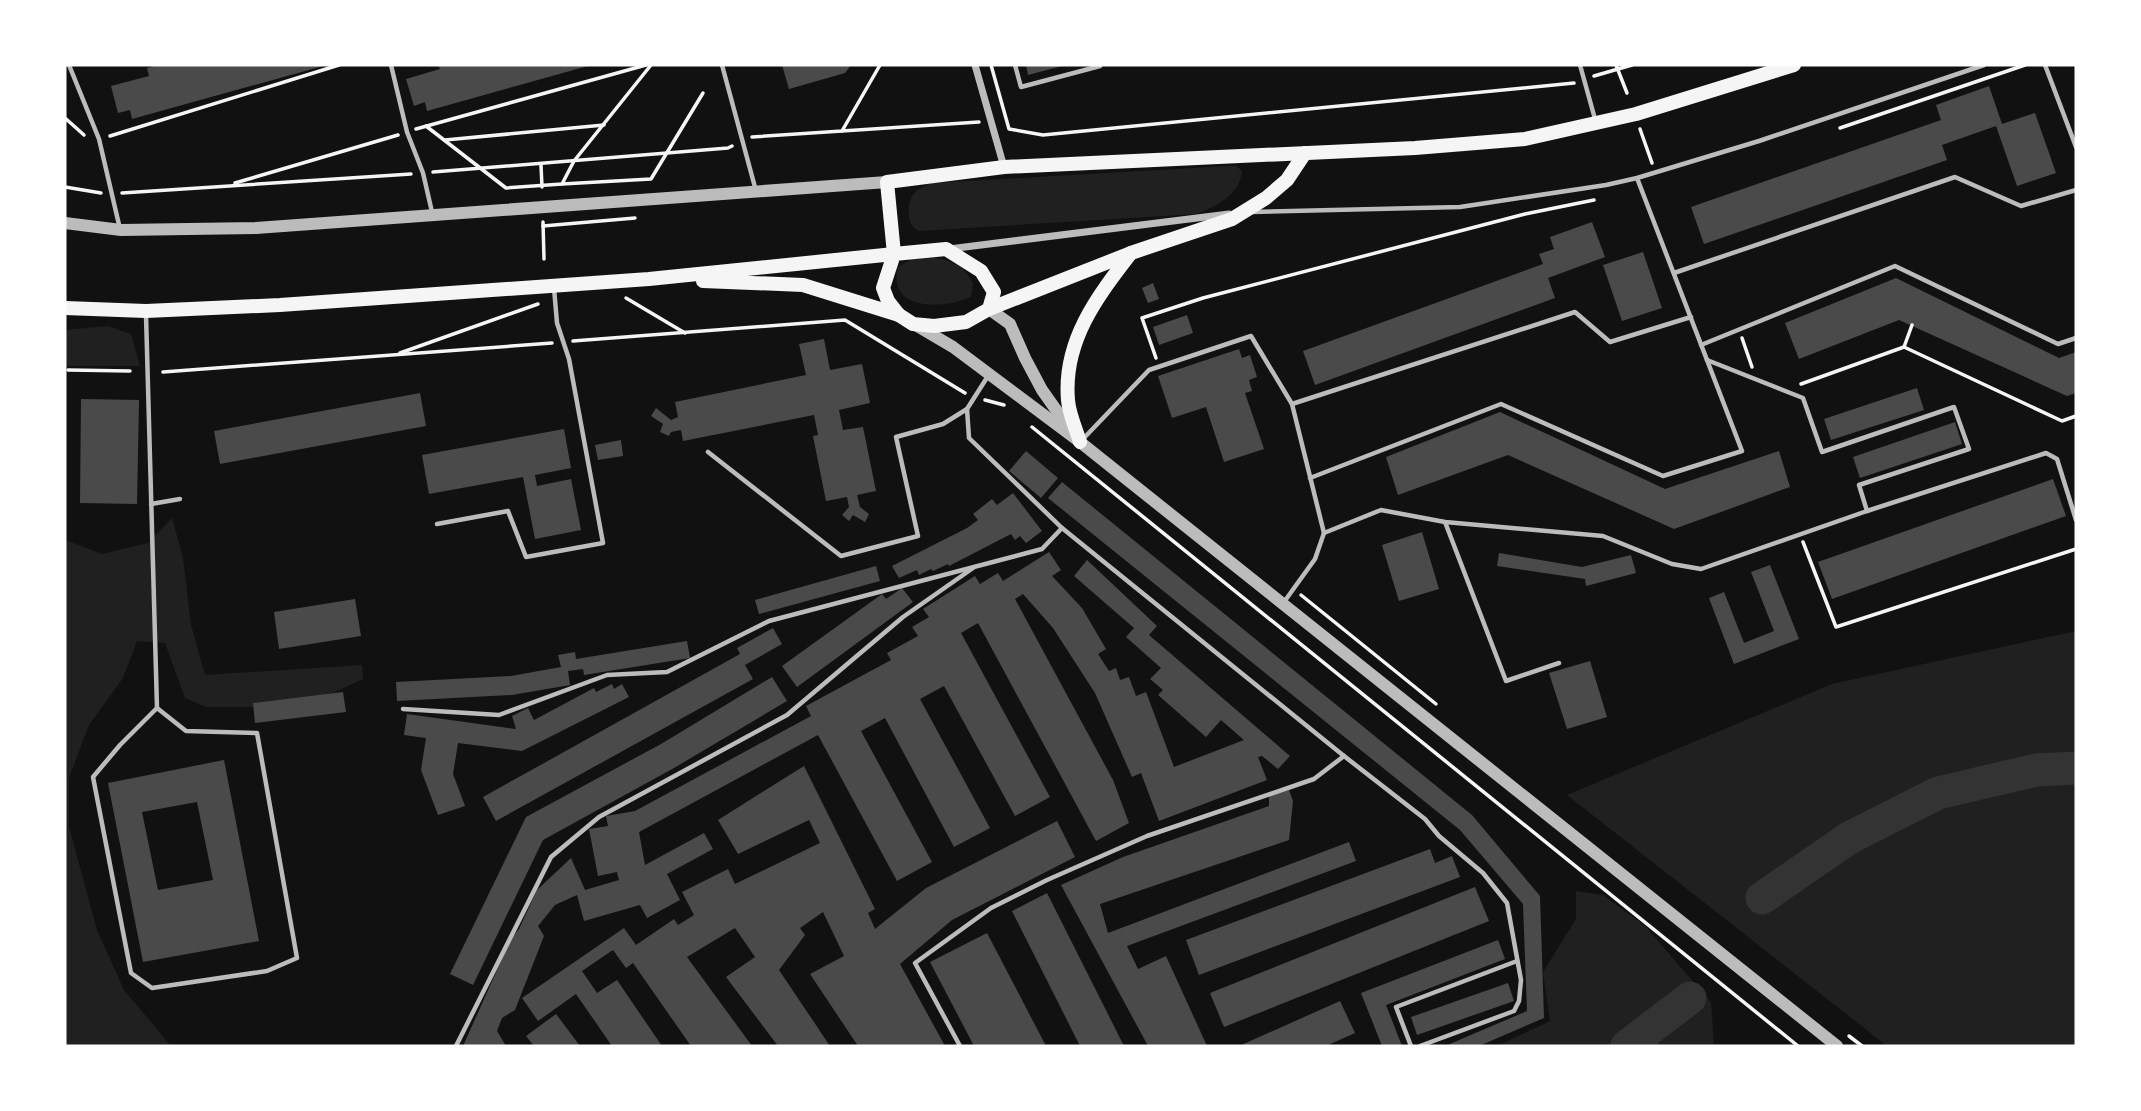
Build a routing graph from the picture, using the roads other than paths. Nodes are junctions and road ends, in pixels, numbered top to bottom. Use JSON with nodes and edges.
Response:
{"nodes":[{"id":1,"x":69,"y":65,"type":"edge"},
{"id":2,"x":391,"y":65,"type":"edge"},
{"id":3,"x":722,"y":65,"type":"edge"},
{"id":4,"x":975,"y":65,"type":"edge"},
{"id":5,"x":1015,"y":65,"type":"edge"},
{"id":6,"x":1099,"y":65,"type":"edge"},
{"id":7,"x":1580,"y":65,"type":"edge"},
{"id":8,"x":1794,"y":65,"type":"edge"},
{"id":9,"x":1984,"y":65,"type":"edge"},
{"id":10,"x":2045,"y":65,"type":"edge"},
{"id":11,"x":1596,"y":124,"type":"junction"},
{"id":12,"x":2075,"y":138,"type":"edge"},
{"id":13,"x":2076,"y":147,"type":"edge"},
{"id":14,"x":1304,"y":153,"type":"junction"},
{"id":15,"x":1004,"y":167,"type":"junction"},
{"id":16,"x":1637,"y":178,"type":"junction"},
{"id":17,"x":887,"y":182,"type":"junction"},
{"id":18,"x":2076,"y":190,"type":"edge"},
{"id":19,"x":756,"y":192,"type":"junction"},
{"id":20,"x":1244,"y":212,"type":"junction"},
{"id":21,"x":432,"y":215,"type":"junction"},
{"id":22,"x":65,"y":223,"type":"edge"},
{"id":23,"x":121,"y":230,"type":"junction"},
{"id":24,"x":946,"y":249,"type":"junction"},
{"id":25,"x":1131,"y":253,"type":"junction"},
{"id":26,"x":894,"y":254,"type":"junction"},
{"id":27,"x":1674,"y":273,"type":"junction"},
{"id":28,"x":649,"y":279,"type":"junction"},
{"id":29,"x":554,"y":285,"type":"junction"},
{"id":30,"x":65,"y":308,"type":"edge"},
{"id":31,"x":989,"y":309,"type":"junction"},
{"id":32,"x":146,"y":311,"type":"junction"},
{"id":33,"x":899,"y":315,"type":"junction"},
{"id":34,"x":1691,"y":317,"type":"junction"},
{"id":35,"x":913,"y":324,"type":"junction"},
{"id":36,"x":2076,"y":338,"type":"edge"},
{"id":37,"x":1701,"y":345,"type":"junction"},
{"id":38,"x":1707,"y":360,"type":"junction"},
{"id":39,"x":989,"y":373,"type":"junction"},
{"id":40,"x":1292,"y":404,"type":"junction"},
{"id":41,"x":967,"y":410,"type":"junction"},
{"id":42,"x":1080,"y":442,"type":"junction"},
{"id":43,"x":708,"y":452,"type":"dead end"},
{"id":44,"x":1310,"y":478,"type":"junction"},
{"id":45,"x":180,"y":499,"type":"dead end"},
{"id":46,"x":151,"y":504,"type":"junction"},
{"id":47,"x":1867,"y":511,"type":"junction"},
{"id":48,"x":2076,"y":520,"type":"edge"},
{"id":49,"x":1445,"y":522,"type":"junction"},
{"id":50,"x":437,"y":524,"type":"dead end"},
{"id":51,"x":1062,"y":528,"type":"junction"},
{"id":52,"x":1324,"y":533,"type":"junction"},
{"id":53,"x":973,"y":568,"type":"junction"},
{"id":54,"x":1283,"y":603,"type":"junction"},
{"id":55,"x":1559,"y":663,"type":"dead end"},
{"id":56,"x":157,"y":708,"type":"junction"},
{"id":57,"x":403,"y":709,"type":"dead end"},
{"id":58,"x":1344,"y":756,"type":"junction"},
{"id":59,"x":1517,"y":961,"type":"junction"},
{"id":60,"x":456,"y":1046,"type":"edge"},
{"id":61,"x":960,"y":1046,"type":"edge"},
{"id":62,"x":1411,"y":1046,"type":"edge"},
{"id":63,"x":1420,"y":1046,"type":"edge"},
{"id":64,"x":1837,"y":1046,"type":"edge"}],
"edges":[{"from":1,"to":23,"type":"lane"},
{"from":2,"to":21,"type":"lane"},
{"from":3,"to":19,"type":"lane"},
{"from":4,"to":15,"type":"street"},
{"from":5,"to":6,"type":"lane"},
{"from":7,"to":11,"type":"lane"},
{"from":8,"to":11,"type":"main road"},
{"from":9,"to":16,"type":"lane"},
{"from":10,"to":12,"type":"lane"},
{"from":11,"to":14,"type":"main road"},
{"from":12,"to":13,"type":"lane"},
{"from":14,"to":15,"type":"main road"},
{"from":14,"to":20,"type":"main road"},
{"from":15,"to":17,"type":"main road"},
{"from":16,"to":20,"type":"lane"},
{"from":16,"to":27,"type":"lane"},
{"from":17,"to":19,"type":"street"},
{"from":17,"to":26,"type":"main road"},
{"from":18,"to":27,"type":"lane"},
{"from":19,"to":21,"type":"street"},
{"from":20,"to":24,"type":"street"},
{"from":20,"to":25,"type":"main road"},
{"from":21,"to":23,"type":"street"},
{"from":22,"to":23,"type":"street"},
{"from":24,"to":26,"type":"main road"},
{"from":24,"to":31,"type":"main road"},
{"from":25,"to":31,"type":"main road"},
{"from":25,"to":42,"type":"main road"},
{"from":26,"to":28,"type":"main road"},
{"from":26,"to":33,"type":"main road"},
{"from":27,"to":34,"type":"lane"},
{"from":28,"to":29,"type":"main road"},
{"from":28,"to":33,"type":"main road"},
{"from":29,"to":32,"type":"main road"},
{"from":29,"to":50,"type":"lane"},
{"from":30,"to":32,"type":"main road"},
{"from":31,"to":35,"type":"main road"},
{"from":31,"to":42,"type":"street"},
{"from":32,"to":46,"type":"lane"},
{"from":33,"to":35,"type":"main road"},
{"from":34,"to":37,"type":"lane"},
{"from":34,"to":40,"type":"lane"},
{"from":35,"to":39,"type":"street"},
{"from":36,"to":37,"type":"lane"},
{"from":37,"to":38,"type":"lane"},
{"from":38,"to":44,"type":"lane"},
{"from":38,"to":47,"type":"lane"},
{"from":39,"to":41,"type":"lane"},
{"from":39,"to":42,"type":"street"},
{"from":40,"to":42,"type":"lane"},
{"from":40,"to":44,"type":"lane"},
{"from":41,"to":43,"type":"lane"},
{"from":41,"to":51,"type":"lane"},
{"from":42,"to":54,"type":"street"},
{"from":44,"to":52,"type":"lane"},
{"from":45,"to":46,"type":"lane"},
{"from":46,"to":56,"type":"lane"},
{"from":47,"to":48,"type":"lane"},
{"from":47,"to":49,"type":"lane"},
{"from":49,"to":52,"type":"lane"},
{"from":49,"to":55,"type":"lane"},
{"from":51,"to":53,"type":"lane"},
{"from":51,"to":58,"type":"lane"},
{"from":52,"to":54,"type":"lane"},
{"from":53,"to":57,"type":"lane"},
{"from":53,"to":60,"type":"lane"},
{"from":54,"to":64,"type":"street"},
{"from":56,"to":56,"type":"lane"},
{"from":58,"to":59,"type":"lane"},
{"from":58,"to":61,"type":"lane"},
{"from":59,"to":62,"type":"lane"},
{"from":59,"to":63,"type":"lane"}]}
